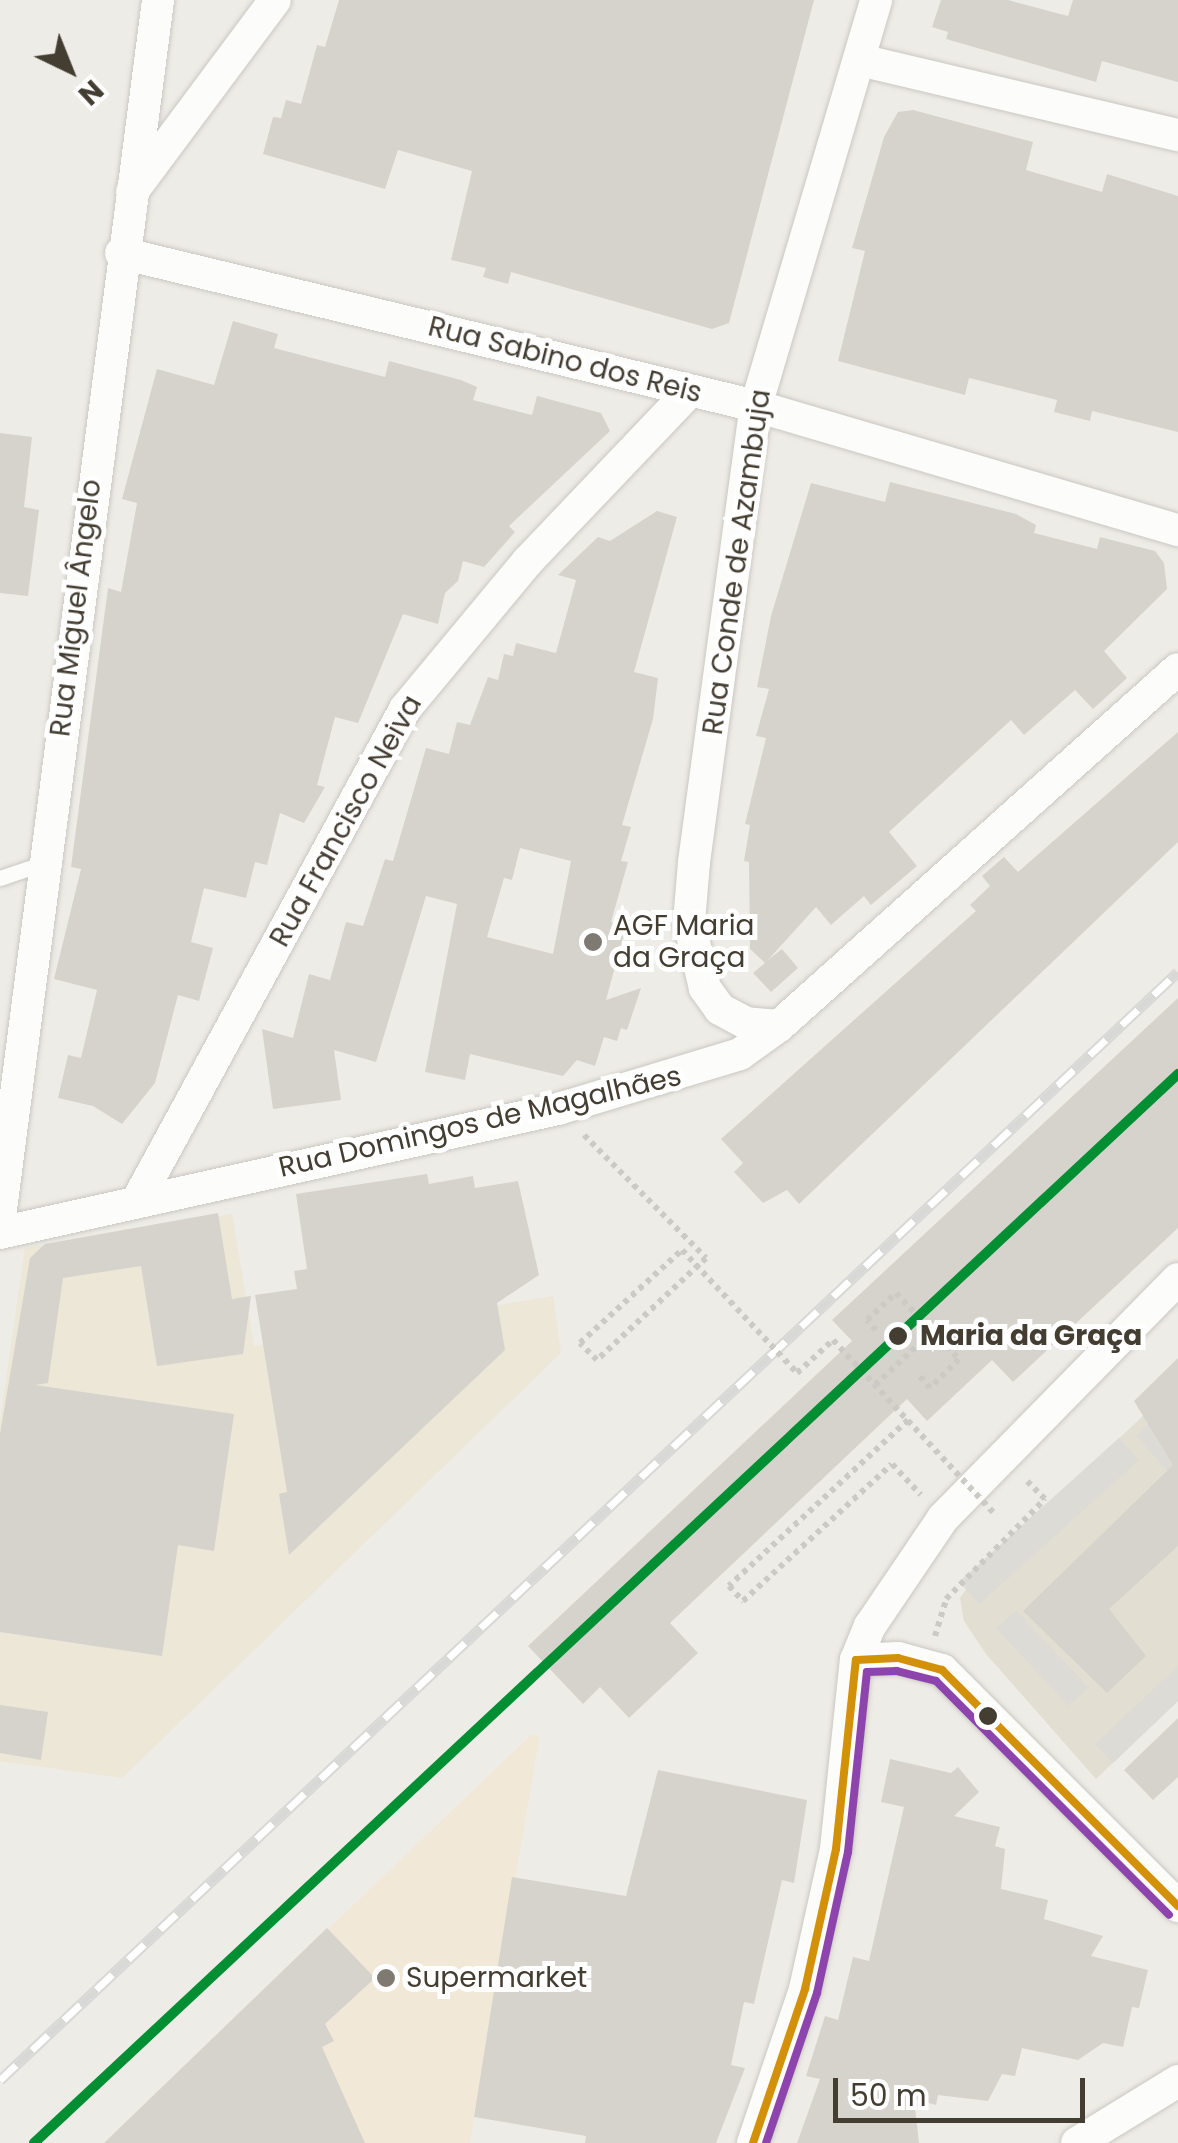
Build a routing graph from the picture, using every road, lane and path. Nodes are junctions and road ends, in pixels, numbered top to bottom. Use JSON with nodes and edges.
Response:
{"nodes":[{"id":1,"x":158,"y":0,"type":"edge"},
{"id":2,"x":274,"y":0,"type":"edge"},
{"id":3,"x":876,"y":0,"type":"edge"},
{"id":4,"x":860,"y":60,"type":"junction"},
{"id":5,"x":1178,"y":134,"type":"edge"},
{"id":6,"x":129,"y":195,"type":"junction"},
{"id":7,"x":120,"y":253,"type":"junction"},
{"id":8,"x":690,"y":390,"type":"junction"},
{"id":9,"x":756,"y":406,"type":"junction"},
{"id":10,"x":1178,"y":530,"type":"edge"},
{"id":11,"x":1178,"y":669,"type":"edge"},
{"id":12,"x":44,"y":863,"type":"junction"},
{"id":13,"x":0,"y":878,"type":"edge"},
{"id":14,"x":780,"y":1026,"type":"junction"},
{"id":15,"x":558,"y":1108,"type":"junction"},
{"id":16,"x":137,"y":1201,"type":"junction"},
{"id":17,"x":0,"y":1217,"type":"edge"},
{"id":18,"x":0,"y":1233,"type":"edge"},
{"id":19,"x":1178,"y":1279,"type":"edge"},
{"id":20,"x":876,"y":1330,"type":"dead end"},
{"id":21,"x":932,"y":1332,"type":"junction"},
{"id":22,"x":920,"y":1376,"type":"dead end"},
{"id":23,"x":876,"y":1386,"type":"junction"},
{"id":24,"x":908,"y":1420,"type":"junction"},
{"id":25,"x":1028,"y":1480,"type":"dead end"},
{"id":26,"x":993,"y":1512,"type":"dead end"},
{"id":27,"x":942,"y":1518,"type":"junction"},
{"id":28,"x":856,"y":1660,"type":"junction"},
{"id":29,"x":942,"y":1670,"type":"junction"},
{"id":30,"x":1178,"y":1906,"type":"edge"},
{"id":31,"x":1178,"y":2081,"type":"edge"},
{"id":32,"x":753,"y":2143,"type":"edge"},
{"id":33,"x":1077,"y":2143,"type":"edge"}],
"edges":[{"from":1,"to":6,"type":"street","name":"Rua Miguel Ângelo"},
{"from":2,"to":6,"type":"street"},
{"from":3,"to":4,"type":"street","name":"Rua Conde de Azambuja"},
{"from":4,"to":5,"type":"street"},
{"from":4,"to":9,"type":"street","name":"Rua Conde de Azambuja"},
{"from":6,"to":7,"type":"street","name":"Rua Miguel Ângelo"},
{"from":7,"to":8,"type":"street","name":"Rua Sabino dos Reis"},
{"from":7,"to":12,"type":"street","name":"Rua Miguel Ângelo"},
{"from":8,"to":9,"type":"street","name":"Rua Sabino dos Reis"},
{"from":8,"to":16,"type":"street","name":"Rua Francisco Neiva"},
{"from":9,"to":10,"type":"street","name":"Rua Sabino dos Reis"},
{"from":9,"to":14,"type":"street","name":"Rua Conde de Azambuja"},
{"from":11,"to":14,"type":"street","name":"Rua Domingos de Magalhães"},
{"from":12,"to":13,"type":"lane"},
{"from":12,"to":17,"type":"street","name":"Rua Miguel Ângelo"},
{"from":14,"to":15,"type":"street","name":"Rua Domingos de Magalhães"},
{"from":15,"to":16,"type":"street","name":"Rua Domingos de Magalhães"},
{"from":15,"to":23,"type":"path","bridge":true},
{"from":16,"to":18,"type":"street","name":"Rua Domingos de Magalhães"},
{"from":19,"to":27,"type":"street"},
{"from":20,"to":21,"type":"path"},
{"from":21,"to":22,"type":"path"},
{"from":21,"to":23,"type":"path"},
{"from":23,"to":24,"type":"path","bridge":true},
{"from":24,"to":26,"type":"path","bridge":true},
{"from":24,"to":27,"type":"path"},
{"from":25,"to":29,"type":"path"},
{"from":27,"to":28,"type":"street"},
{"from":28,"to":29,"type":"street"},
{"from":28,"to":32,"type":"street"},
{"from":29,"to":30,"type":"street"},
{"from":31,"to":33,"type":"street"}]}
